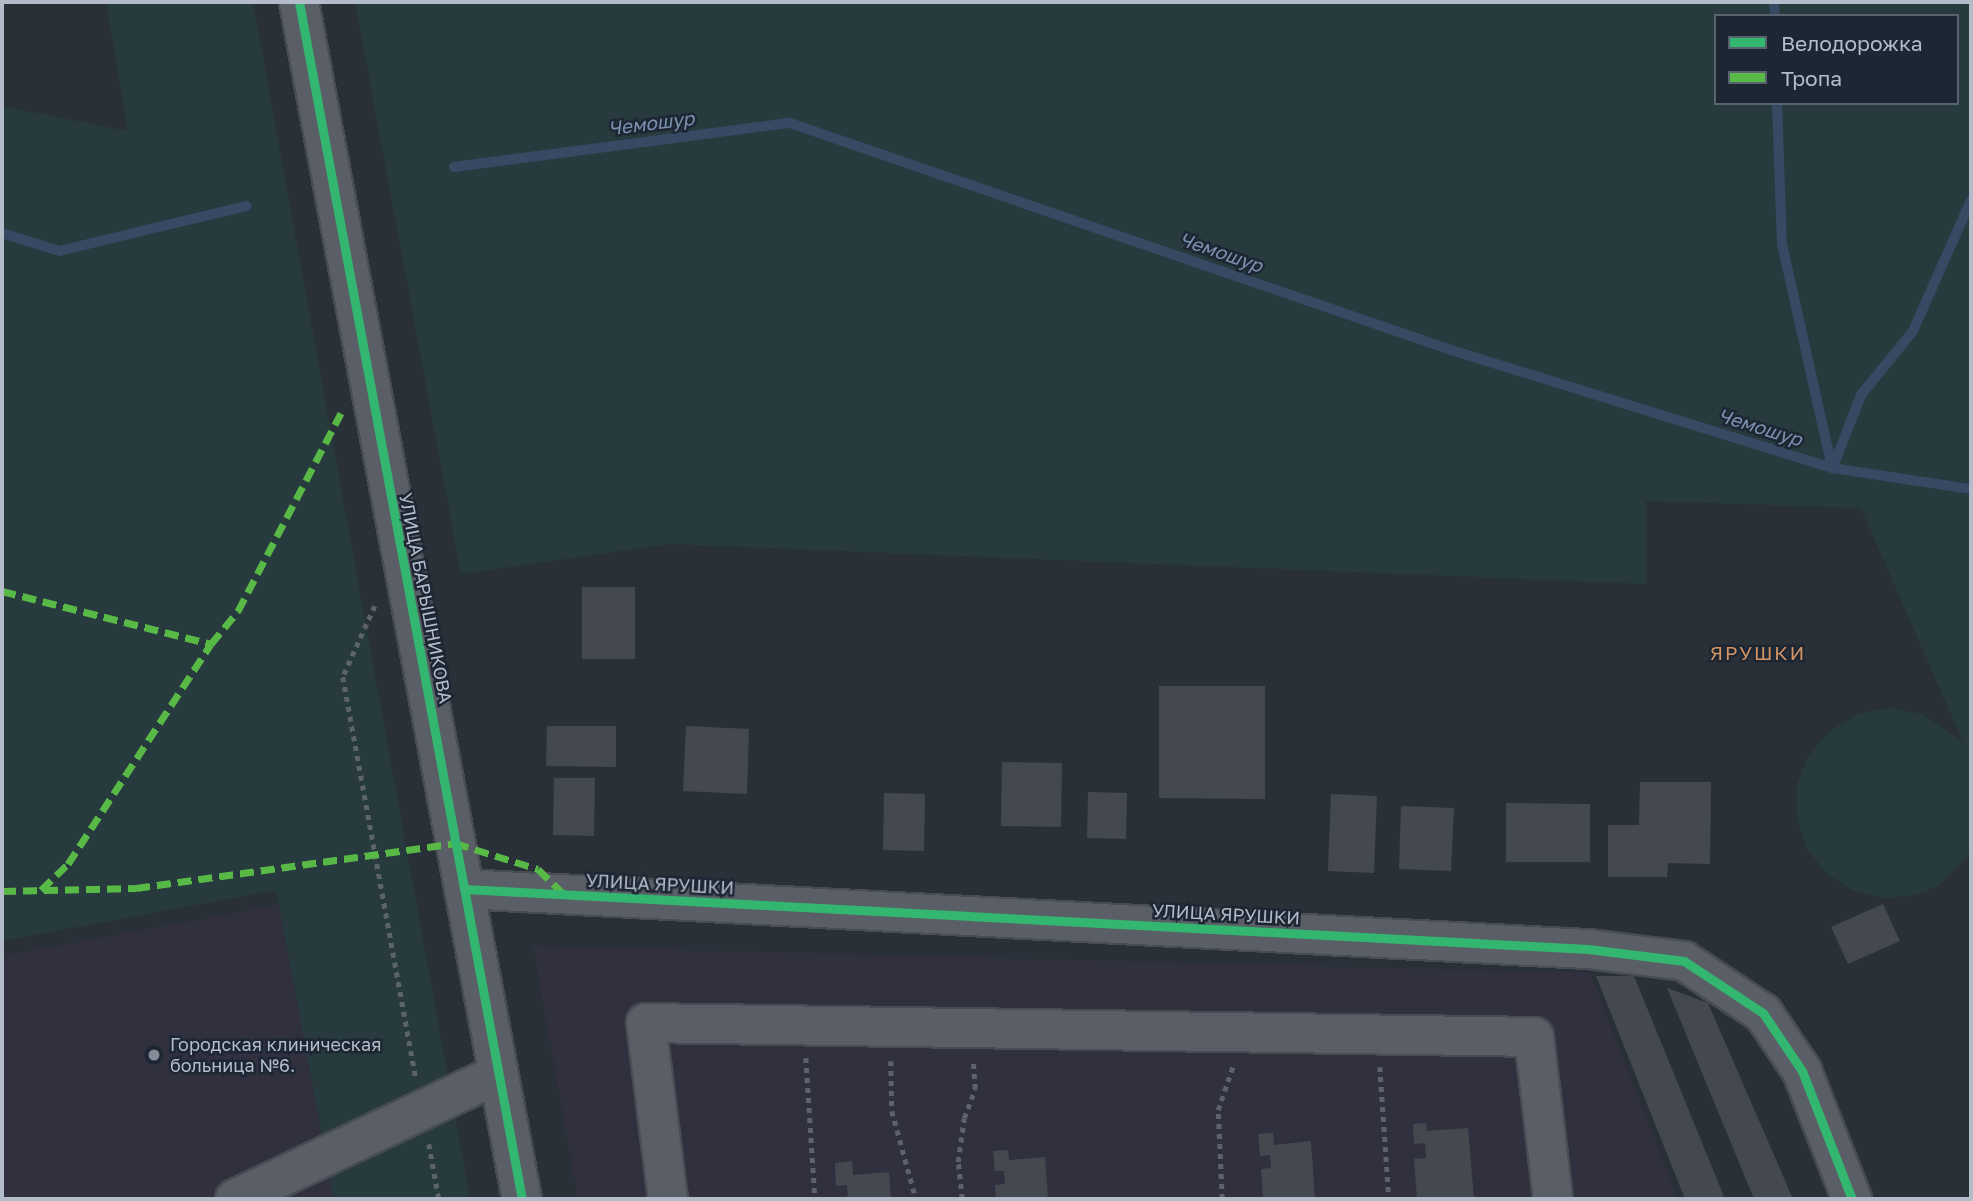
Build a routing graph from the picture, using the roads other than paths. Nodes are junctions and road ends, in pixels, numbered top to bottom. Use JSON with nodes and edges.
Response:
{"nodes":[{"id":1,"x":299,"y":2,"type":"edge"},
{"id":2,"x":464,"y":889,"type":"junction"},
{"id":3,"x":498,"y":1074,"type":"junction"},
{"id":4,"x":235,"y":1199,"type":"edge"},
{"id":5,"x":522,"y":1199,"type":"edge"},
{"id":6,"x":667,"y":1199,"type":"edge"},
{"id":7,"x":1553,"y":1199,"type":"edge"},
{"id":8,"x":1852,"y":1199,"type":"edge"}],
"edges":[{"from":1,"to":2,"type":"street","name":"УЛИЦА БАРЫШНИКОВА"},
{"from":2,"to":3,"type":"street","name":"УЛИЦА БАРЫШНИКОВА"},
{"from":2,"to":8,"type":"street","name":"УЛИЦА ЯРУШКИ"},
{"from":3,"to":4,"type":"street"},
{"from":3,"to":5,"type":"street","name":"УЛИЦА БАРЫШНИКОВА"},
{"from":6,"to":7,"type":"street"}]}
